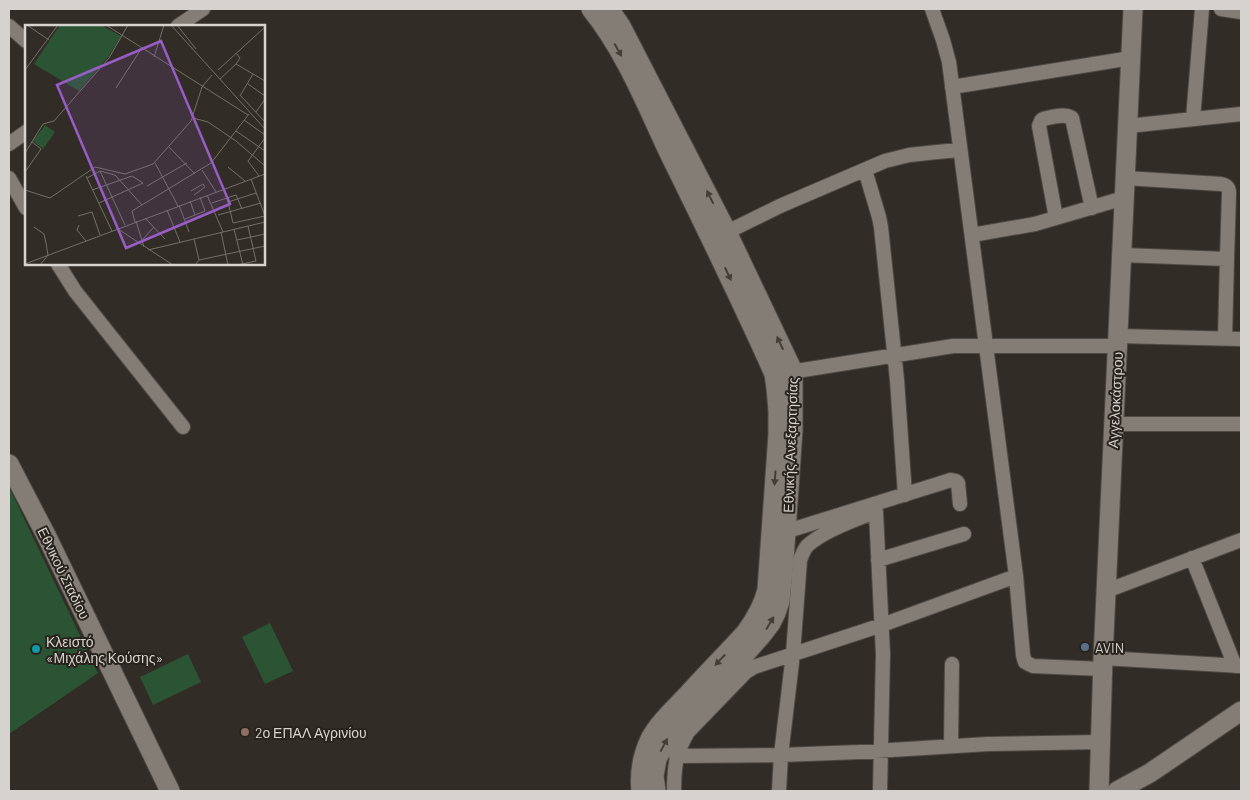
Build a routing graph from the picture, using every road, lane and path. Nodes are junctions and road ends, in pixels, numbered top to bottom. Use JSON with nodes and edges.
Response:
{"nodes":[{"id":1,"x":203,"y":9,"type":"edge"},
{"id":2,"x":591,"y":9,"type":"edge"},
{"id":3,"x":609,"y":9,"type":"edge"},
{"id":4,"x":932,"y":9,"type":"edge"},
{"id":5,"x":1133,"y":9,"type":"edge"},
{"id":6,"x":1202,"y":9,"type":"edge"},
{"id":7,"x":179,"y":25,"type":"edge"},
{"id":8,"x":9,"y":26,"type":"edge"},
{"id":9,"x":25,"y":40,"type":"edge"},
{"id":10,"x":1131,"y":58,"type":"junction"},
{"id":11,"x":952,"y":87,"type":"junction"},
{"id":12,"x":1241,"y":114,"type":"edge"},
{"id":13,"x":1193,"y":119,"type":"junction"},
{"id":14,"x":1128,"y":126,"type":"junction"},
{"id":15,"x":25,"y":133,"type":"edge"},
{"id":16,"x":9,"y":144,"type":"edge"},
{"id":17,"x":959,"y":150,"type":"junction"},
{"id":18,"x":865,"y":170,"type":"junction"},
{"id":19,"x":9,"y":178,"type":"edge"},
{"id":20,"x":1125,"y":178,"type":"junction"},
{"id":21,"x":1124,"y":198,"type":"junction"},
{"id":22,"x":25,"y":206,"type":"edge"},
{"id":23,"x":1092,"y":208,"type":"junction"},
{"id":24,"x":1056,"y":218,"type":"junction"},
{"id":25,"x":972,"y":235,"type":"junction"},
{"id":26,"x":720,"y":236,"type":"junction"},
{"id":27,"x":1122,"y":255,"type":"junction"},
{"id":28,"x":1227,"y":259,"type":"junction"},
{"id":29,"x":59,"y":265,"type":"edge"},
{"id":30,"x":1225,"y":338,"type":"junction"},
{"id":31,"x":1241,"y":339,"type":"edge"},
{"id":32,"x":1118,"y":341,"type":"junction"},
{"id":33,"x":986,"y":346,"type":"junction"},
{"id":34,"x":894,"y":356,"type":"junction"},
{"id":35,"x":793,"y":371,"type":"junction"},
{"id":36,"x":774,"y":374,"type":"junction"},
{"id":37,"x":1114,"y":424,"type":"junction"},
{"id":38,"x":1241,"y":424,"type":"edge"},
{"id":39,"x":183,"y":427,"type":"dead end"},
{"id":40,"x":9,"y":464,"type":"edge"},
{"id":41,"x":905,"y":495,"type":"junction"},
{"id":42,"x":960,"y":504,"type":"dead end"},
{"id":43,"x":778,"y":534,"type":"junction"},
{"id":44,"x":964,"y":534,"type":"dead end"},
{"id":45,"x":1241,"y":540,"type":"edge"},
{"id":46,"x":1192,"y":558,"type":"junction"},
{"id":47,"x":878,"y":560,"type":"junction"},
{"id":48,"x":1016,"y":576,"type":"junction"},
{"id":49,"x":1106,"y":591,"type":"junction"},
{"id":50,"x":882,"y":625,"type":"junction"},
{"id":51,"x":794,"y":654,"type":"junction"},
{"id":52,"x":1103,"y":663,"type":"junction"},
{"id":53,"x":952,"y":664,"type":"dead end"},
{"id":54,"x":1238,"y":666,"type":"edge"},
{"id":55,"x":1241,"y":711,"type":"edge"},
{"id":56,"x":1100,"y":742,"type":"junction"},
{"id":57,"x":950,"y":746,"type":"junction"},
{"id":58,"x":882,"y":750,"type":"junction"},
{"id":59,"x":780,"y":755,"type":"junction"},
{"id":60,"x":676,"y":756,"type":"junction"},
{"id":61,"x":170,"y":791,"type":"edge"},
{"id":62,"x":641,"y":791,"type":"edge"},
{"id":63,"x":656,"y":791,"type":"edge"},
{"id":64,"x":674,"y":791,"type":"edge"},
{"id":65,"x":779,"y":791,"type":"edge"},
{"id":66,"x":880,"y":791,"type":"edge"},
{"id":67,"x":1099,"y":791,"type":"edge"},
{"id":68,"x":1117,"y":791,"type":"edge"}],
"edges":[{"from":1,"to":7,"type":"street"},
{"from":2,"to":26,"type":"street","name":"Εθνικής Ανεξαρτησίας","one_way":true},
{"from":26,"to":3,"type":"street","name":"Εθνικής Ανεξαρτησίας","one_way":true},
{"from":4,"to":11,"type":"street"},
{"from":5,"to":10,"type":"street","name":"Αγγελοκάστρου"},
{"from":6,"to":13,"type":"street"},
{"from":8,"to":9,"type":"street"},
{"from":10,"to":11,"type":"street"},
{"from":10,"to":14,"type":"street","name":"Αγγελοκάστρου"},
{"from":11,"to":17,"type":"street"},
{"from":12,"to":13,"type":"street"},
{"from":13,"to":14,"type":"street"},
{"from":14,"to":20,"type":"street","name":"Αγγελοκάστρου"},
{"from":15,"to":16,"type":"street"},
{"from":17,"to":18,"type":"street"},
{"from":17,"to":25,"type":"street"},
{"from":18,"to":26,"type":"street"},
{"from":18,"to":34,"type":"street"},
{"from":19,"to":22,"type":"street"},
{"from":20,"to":21,"type":"street","name":"Αγγελοκάστρου"},
{"from":20,"to":28,"type":"street"},
{"from":21,"to":23,"type":"street"},
{"from":21,"to":27,"type":"street","name":"Αγγελοκάστρου"},
{"from":23,"to":24,"type":"street"},
{"from":23,"to":24,"type":"street"},
{"from":24,"to":25,"type":"street"},
{"from":25,"to":33,"type":"street"},
{"from":35,"to":26,"type":"street","name":"Εθνικής Ανεξαρτησίας","one_way":true},
{"from":26,"to":36,"type":"street","name":"Εθνικής Ανεξαρτησίας","one_way":true},
{"from":27,"to":28,"type":"street"},
{"from":27,"to":32,"type":"street","name":"Αγγελοκάστρου"},
{"from":28,"to":30,"type":"street"},
{"from":29,"to":39,"type":"street"},
{"from":30,"to":31,"type":"street"},
{"from":30,"to":32,"type":"street"},
{"from":32,"to":33,"type":"street"},
{"from":32,"to":37,"type":"street","name":"Αγγελοκάστρου"},
{"from":33,"to":34,"type":"street"},
{"from":33,"to":48,"type":"street"},
{"from":34,"to":35,"type":"street"},
{"from":34,"to":41,"type":"street"},
{"from":35,"to":36,"type":"street"},
{"from":35,"to":43,"type":"street","name":"Εθνικής Ανεξαρτησίας"},
{"from":36,"to":43,"type":"street","name":"Εθνικής Ανεξαρτησίας","one_way":true},
{"from":37,"to":38,"type":"street"},
{"from":37,"to":49,"type":"street","name":"Αγγελοκάστρου"},
{"from":40,"to":61,"type":"street","name":"Εθνικού Σταδίου"},
{"from":41,"to":42,"type":"street"},
{"from":41,"to":43,"type":"street"},
{"from":43,"to":62,"type":"street","name":"Εθνικής Ανεξαρτησίας","one_way":true},
{"from":63,"to":43,"type":"street","name":"Εθνικής Ανεξαρτησίας","one_way":true},
{"from":44,"to":47,"type":"street"},
{"from":45,"to":46,"type":"street"},
{"from":46,"to":49,"type":"street"},
{"from":46,"to":54,"type":"street"},
{"from":47,"to":50,"type":"street"},
{"from":47,"to":51,"type":"street"},
{"from":48,"to":50,"type":"street"},
{"from":48,"to":52,"type":"street"},
{"from":49,"to":52,"type":"street","name":"Αγγελοκάστρου"},
{"from":50,"to":51,"type":"street"},
{"from":50,"to":58,"type":"street"},
{"from":51,"to":59,"type":"street"},
{"from":51,"to":60,"type":"street"},
{"from":52,"to":54,"type":"street"},
{"from":52,"to":56,"type":"street","name":"Αγγελοκάστρου"},
{"from":53,"to":57,"type":"street"},
{"from":55,"to":68,"type":"street"},
{"from":56,"to":57,"type":"street"},
{"from":56,"to":67,"type":"street","name":"Αγγελοκάστρου"},
{"from":57,"to":58,"type":"street"},
{"from":58,"to":59,"type":"street"},
{"from":58,"to":66,"type":"street"},
{"from":59,"to":60,"type":"street"},
{"from":59,"to":65,"type":"street"},
{"from":60,"to":64,"type":"street"}]}
